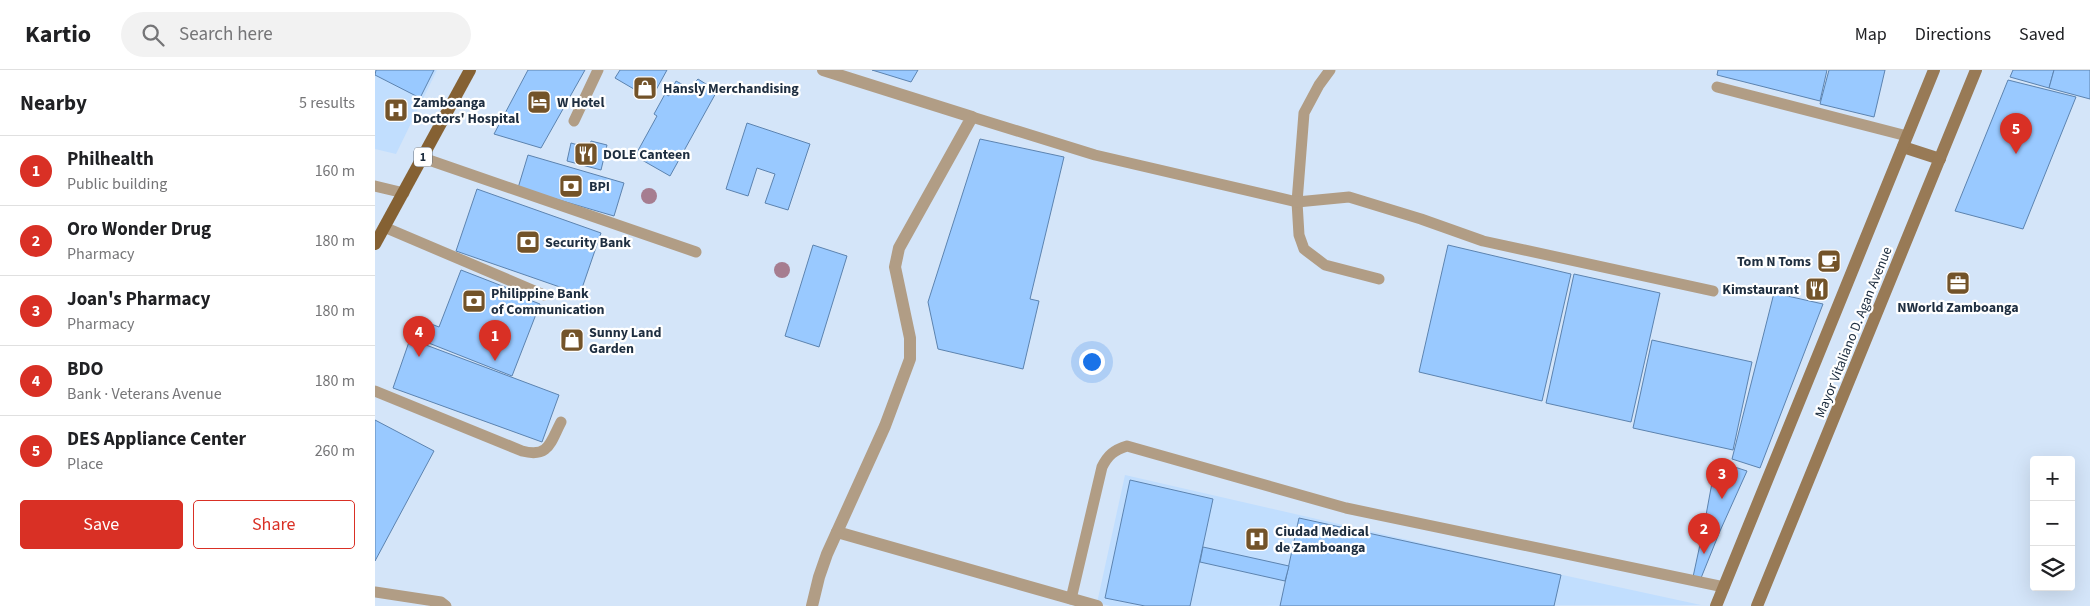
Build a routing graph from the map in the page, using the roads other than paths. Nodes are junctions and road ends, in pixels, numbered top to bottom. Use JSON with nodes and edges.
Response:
{"nodes":[{"id":1,"x":470,"y":70,"type":"edge"},
{"id":2,"x":598,"y":70,"type":"edge"},
{"id":3,"x":823,"y":70,"type":"edge"},
{"id":4,"x":1330,"y":70,"type":"edge"},
{"id":5,"x":1934,"y":70,"type":"edge"},
{"id":6,"x":1976,"y":70,"type":"edge"},
{"id":7,"x":1717,"y":87,"type":"dead end"},
{"id":8,"x":972,"y":117,"type":"junction"},
{"id":9,"x":574,"y":121,"type":"dead end"},
{"id":10,"x":1905,"y":141,"type":"junction"},
{"id":11,"x":423,"y":158,"type":"junction"},
{"id":12,"x":1940,"y":159,"type":"junction"},
{"id":13,"x":375,"y":186,"type":"edge"},
{"id":14,"x":403,"y":193,"type":"junction"},
{"id":15,"x":1297,"y":202,"type":"junction"},
{"id":16,"x":384,"y":227,"type":"junction"},
{"id":17,"x":375,"y":244,"type":"edge"},
{"id":18,"x":696,"y":252,"type":"dead end"},
{"id":19,"x":1379,"y":279,"type":"dead end"},
{"id":20,"x":1713,"y":291,"type":"dead end"},
{"id":21,"x":544,"y":295,"type":"dead end"},
{"id":22,"x":375,"y":391,"type":"edge"},
{"id":23,"x":561,"y":422,"type":"dead end"},
{"id":24,"x":837,"y":532,"type":"junction"},
{"id":25,"x":1724,"y":587,"type":"junction"},
{"id":26,"x":375,"y":592,"type":"edge"},
{"id":27,"x":1071,"y":599,"type":"junction"},
{"id":28,"x":446,"y":606,"type":"edge"},
{"id":29,"x":812,"y":606,"type":"edge"},
{"id":30,"x":1097,"y":606,"type":"edge"},
{"id":31,"x":1716,"y":606,"type":"edge"},
{"id":32,"x":1757,"y":606,"type":"edge"}],
"edges":[{"from":1,"to":11,"type":"main road","number":"1"},
{"from":2,"to":9,"type":"lane"},
{"from":3,"to":8,"type":"street"},
{"from":4,"to":15,"type":"lane"},
{"from":5,"to":10,"type":"main road","name":"Mayor Vitaliano D. Agan Avenue"},
{"from":6,"to":12,"type":"main road","name":"Mayor Vitaliano D. Agan Avenue"},
{"from":7,"to":10,"type":"lane"},
{"from":8,"to":15,"type":"lane"},
{"from":8,"to":24,"type":"street"},
{"from":10,"to":12,"type":"main road"},
{"from":10,"to":25,"type":"main road","name":"Mayor Vitaliano D. Agan Avenue"},
{"from":11,"to":14,"type":"main road","number":"1"},
{"from":11,"to":18,"type":"lane"},
{"from":12,"to":32,"type":"main road","name":"Mayor Vitaliano D. Agan Avenue"},
{"from":13,"to":14,"type":"lane"},
{"from":14,"to":16,"type":"main road","number":"1"},
{"from":15,"to":19,"type":"lane"},
{"from":15,"to":20,"type":"lane"},
{"from":16,"to":17,"type":"main road","number":"1"},
{"from":16,"to":21,"type":"lane"},
{"from":22,"to":23,"type":"lane"},
{"from":24,"to":27,"type":"street"},
{"from":24,"to":29,"type":"street"},
{"from":25,"to":27,"type":"lane"},
{"from":25,"to":31,"type":"main road","name":"Mayor Vitaliano D. Agan Avenue"},
{"from":26,"to":28,"type":"lane"},
{"from":27,"to":30,"type":"street"}]}
